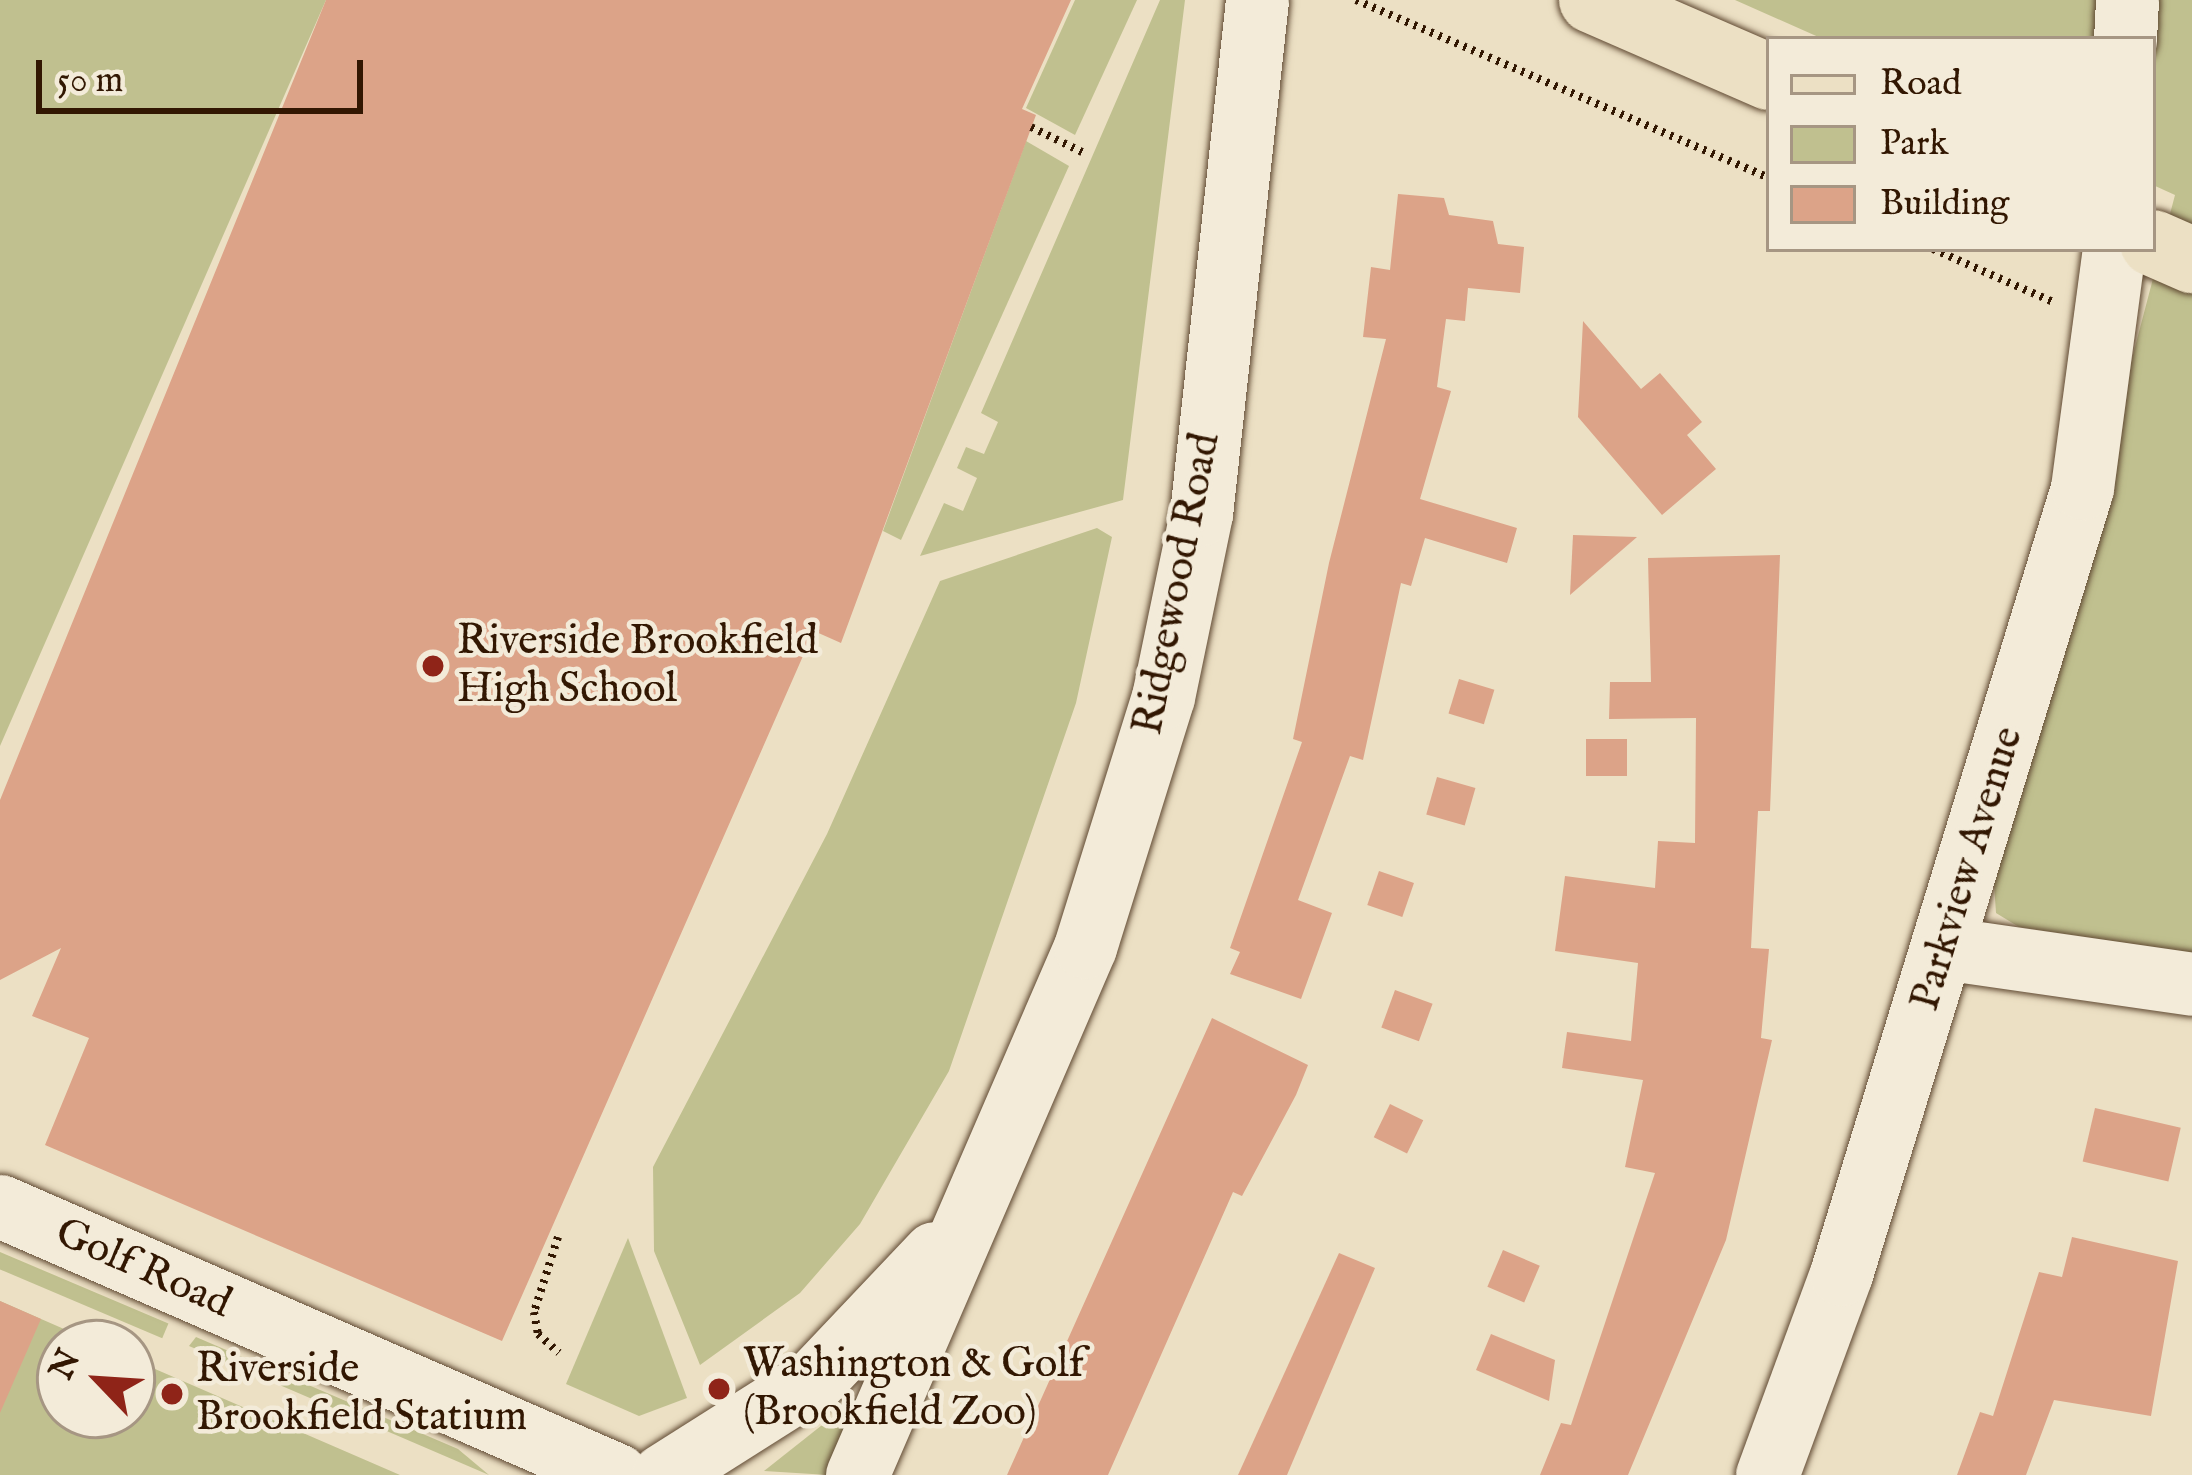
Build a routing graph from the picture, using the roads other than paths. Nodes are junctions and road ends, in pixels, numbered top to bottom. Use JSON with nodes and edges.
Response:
{"nodes":[{"id":1,"x":1257,"y":0,"type":"edge"},
{"id":2,"x":1592,"y":0,"type":"edge"},
{"id":3,"x":2127,"y":0,"type":"edge"},
{"id":4,"x":2125,"y":36,"type":"edge"},
{"id":5,"x":1766,"y":76,"type":"edge"},
{"id":6,"x":2156,"y":244,"type":"edge"},
{"id":7,"x":2114,"y":252,"type":"edge"},
{"id":8,"x":2192,"y":260,"type":"edge"},
{"id":9,"x":1943,"y":948,"type":"junction"},
{"id":10,"x":2192,"y":984,"type":"edge"},
{"id":11,"x":1002,"y":1145,"type":"junction"},
{"id":12,"x":0,"y":1207,"type":"edge"},
{"id":13,"x":617,"y":1475,"type":"edge"},
{"id":14,"x":663,"y":1475,"type":"edge"},
{"id":15,"x":857,"y":1475,"type":"edge"},
{"id":16,"x":1767,"y":1475,"type":"edge"}],
"edges":[{"from":1,"to":11,"type":"street","name":"Ridgewood Road"},
{"from":2,"to":5,"type":"main road"},
{"from":3,"to":4,"type":"street"},
{"from":6,"to":8,"type":"main road"},
{"from":7,"to":9,"type":"street","name":"Parkview Avenue"},
{"from":9,"to":10,"type":"street"},
{"from":9,"to":16,"type":"street","name":"Parkview Avenue"},
{"from":11,"to":14,"type":"street","name":"Ridgewood Road"},
{"from":11,"to":15,"type":"street","name":"Ridgewood Road"},
{"from":12,"to":13,"type":"street","name":"Golf Road"}]}
